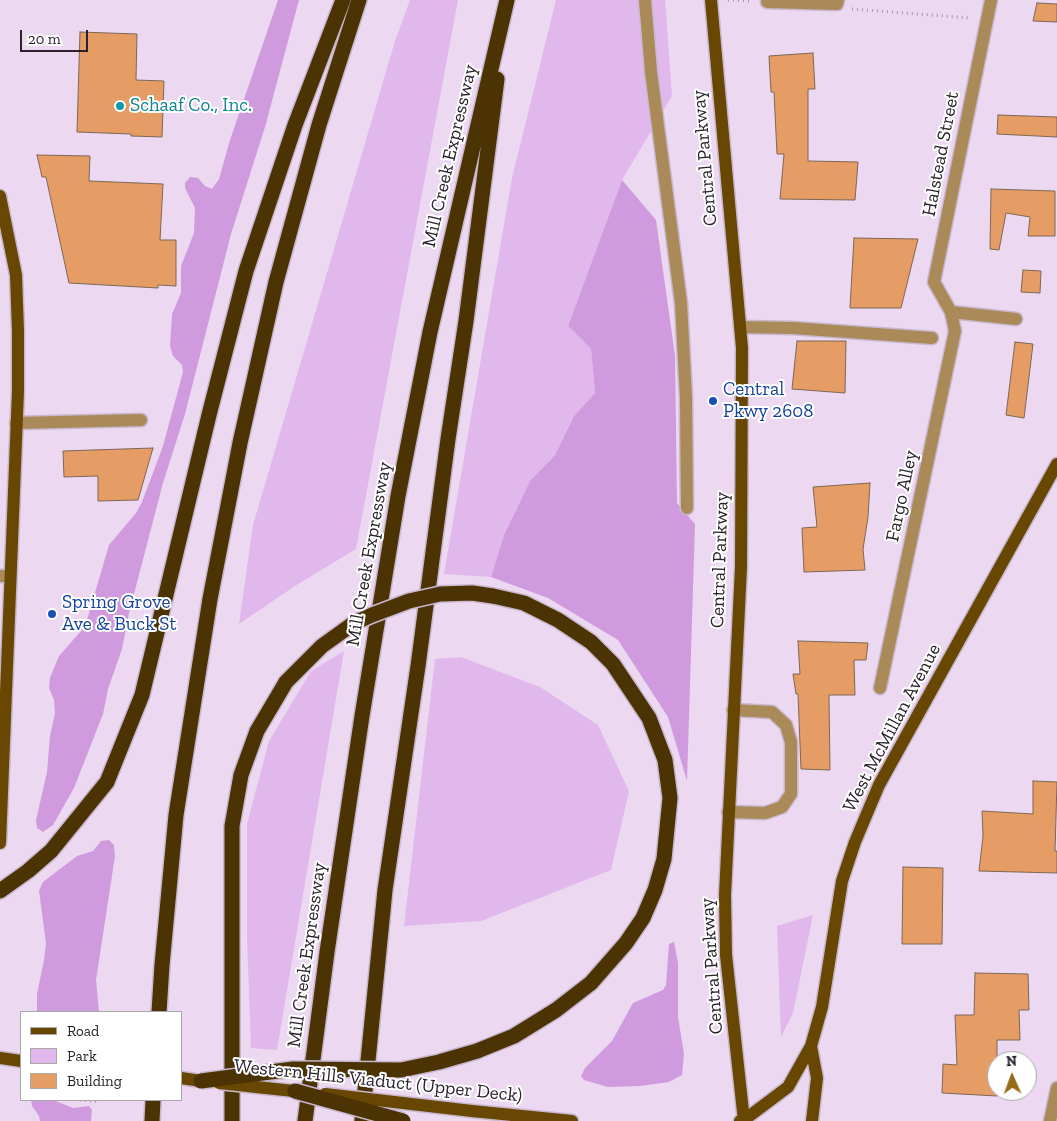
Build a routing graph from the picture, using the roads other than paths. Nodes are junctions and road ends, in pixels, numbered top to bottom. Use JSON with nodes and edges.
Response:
{"nodes":[{"id":1,"x":343,"y":0,"type":"edge"},
{"id":2,"x":359,"y":0,"type":"edge"},
{"id":3,"x":508,"y":0,"type":"edge"},
{"id":4,"x":644,"y":0,"type":"edge"},
{"id":5,"x":711,"y":0,"type":"edge"},
{"id":6,"x":991,"y":0,"type":"edge"},
{"id":7,"x":767,"y":2,"type":"road end"},
{"id":8,"x":838,"y":2,"type":"edge"},
{"id":9,"x":0,"y":196,"type":"edge"},
{"id":10,"x":951,"y":312,"type":"junction"},
{"id":11,"x":1016,"y":319,"type":"dead end"},
{"id":12,"x":740,"y":327,"type":"junction"},
{"id":13,"x":932,"y":338,"type":"dead end"},
{"id":14,"x":141,"y":420,"type":"dead end"},
{"id":15,"x":16,"y":422,"type":"junction"},
{"id":16,"x":1057,"y":464,"type":"edge"},
{"id":17,"x":687,"y":508,"type":"dead end"},
{"id":18,"x":5,"y":576,"type":"edge"},
{"id":19,"x":880,"y":688,"type":"dead end"},
{"id":20,"x":733,"y":710,"type":"junction"},
{"id":21,"x":728,"y":812,"type":"junction"},
{"id":22,"x":0,"y":843,"type":"edge"},
{"id":23,"x":0,"y":891,"type":"edge"},
{"id":24,"x":159,"y":1011,"type":"edge"},
{"id":25,"x":811,"y":1046,"type":"junction"},
{"id":26,"x":0,"y":1058,"type":"edge"},
{"id":27,"x":20,"y":1061,"type":"edge"},
{"id":28,"x":182,"y":1078,"type":"edge"},
{"id":29,"x":201,"y":1081,"type":"junction"},
{"id":30,"x":1057,"y":1088,"type":"edge"},
{"id":31,"x":295,"y":1091,"type":"junction"},
{"id":32,"x":153,"y":1101,"type":"edge"},
{"id":33,"x":152,"y":1121,"type":"edge"},
{"id":34,"x":232,"y":1121,"type":"edge"},
{"id":35,"x":305,"y":1121,"type":"edge"},
{"id":36,"x":362,"y":1121,"type":"edge"},
{"id":37,"x":403,"y":1121,"type":"edge"},
{"id":38,"x":572,"y":1121,"type":"edge"},
{"id":39,"x":743,"y":1121,"type":"edge"},
{"id":40,"x":812,"y":1121,"type":"edge"},
{"id":41,"x":1050,"y":1121,"type":"edge"}],
"edges":[{"from":1,"to":23,"type":"highway"},
{"from":2,"to":24,"type":"highway"},
{"from":3,"to":35,"type":"highway","name":"Mill Creek Expressway"},
{"from":3,"to":36,"type":"highway"},
{"from":4,"to":17,"type":"street"},
{"from":5,"to":12,"type":"main road","name":"Central Parkway"},
{"from":6,"to":10,"type":"street","name":"Halstead Street"},
{"from":7,"to":8,"type":"street"},
{"from":9,"to":15,"type":"main road"},
{"from":10,"to":11,"type":"street"},
{"from":10,"to":19,"type":"street","name":"Fargo Alley"},
{"from":12,"to":13,"type":"street"},
{"from":12,"to":20,"type":"main road","name":"Central Parkway"},
{"from":14,"to":15,"type":"street"},
{"from":15,"to":18,"type":"main road"},
{"from":16,"to":25,"type":"main road","name":"West McMillan Avenue"},
{"from":18,"to":22,"type":"main road"},
{"from":20,"to":21,"type":"main road","name":"Central Parkway"},
{"from":20,"to":21,"type":"street"},
{"from":21,"to":39,"type":"main road","name":"Central Parkway"},
{"from":25,"to":39,"type":"main road","name":"West McMillan Avenue"},
{"from":25,"to":40,"type":"main road"},
{"from":26,"to":27,"type":"main road"},
{"from":28,"to":29,"type":"main road","name":"Western Hills Viaduct (Upper Deck)"},
{"from":29,"to":31,"type":"main road","name":"Western Hills Viaduct (Upper Deck)","bridge":true},
{"from":29,"to":34,"type":"highway","bridge":true},
{"from":30,"to":41,"type":"street"},
{"from":31,"to":37,"type":"highway","bridge":true},
{"from":31,"to":38,"type":"main road","name":"Western Hills Viaduct (Upper Deck)","bridge":true},
{"from":32,"to":33,"type":"highway"}]}
